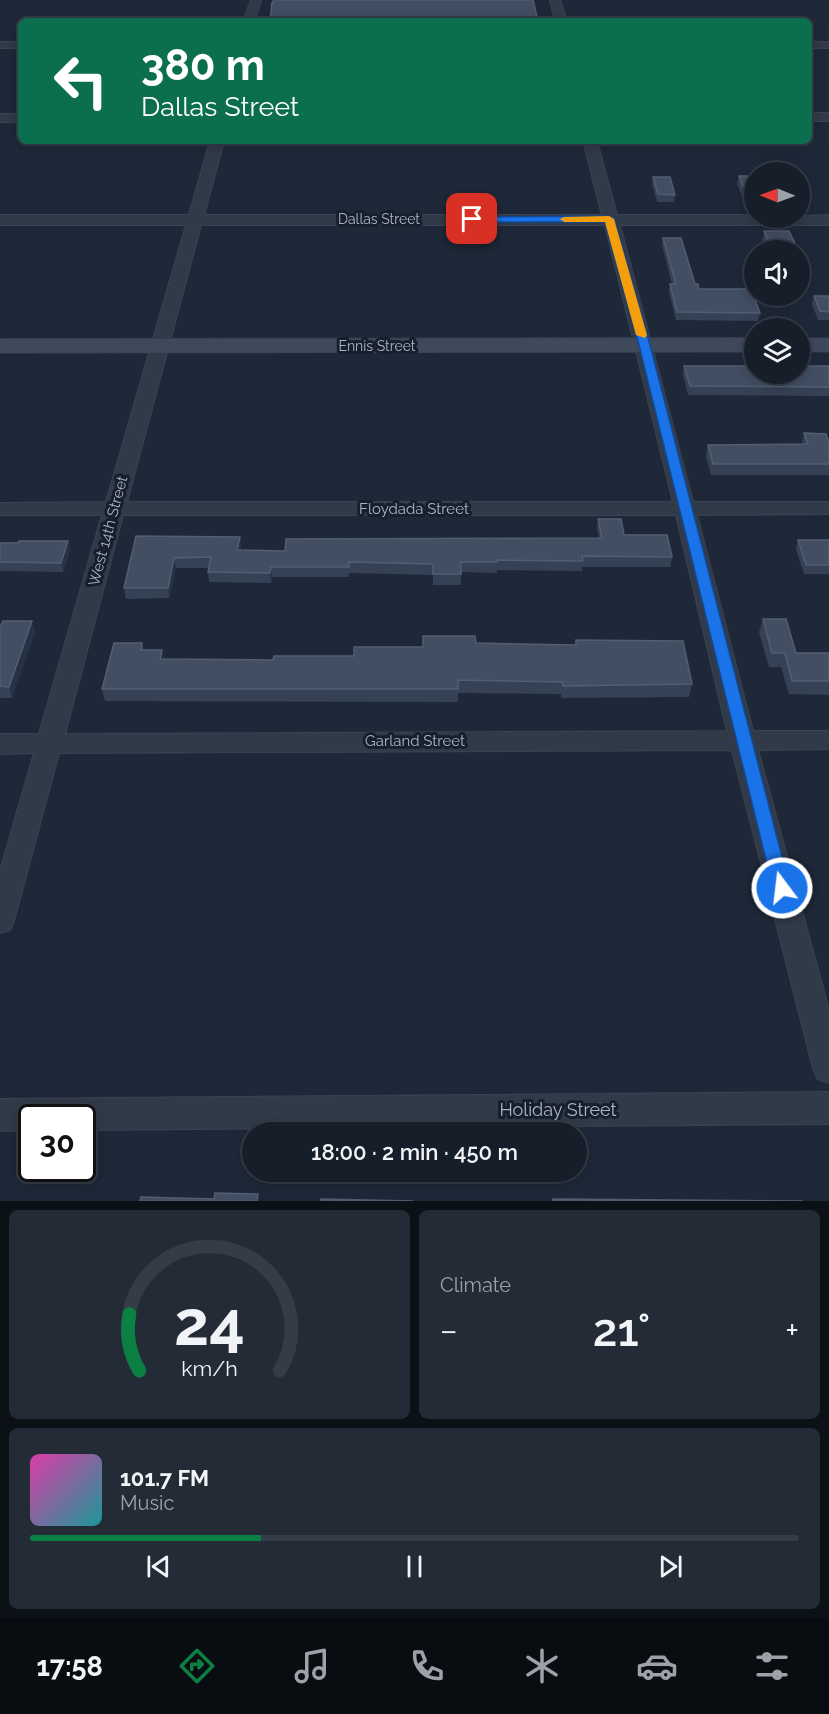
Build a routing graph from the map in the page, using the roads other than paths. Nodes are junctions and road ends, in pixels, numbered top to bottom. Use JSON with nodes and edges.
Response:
{"nodes":[{"id":1,"x":256,"y":0,"type":"edge"},
{"id":2,"x":555,"y":0,"type":"edge"},
{"id":3,"x":250,"y":18,"type":"edge"},
{"id":4,"x":560,"y":18,"type":"edge"},
{"id":5,"x":0,"y":45,"type":"edge"},
{"id":6,"x":18,"y":45,"type":"edge"},
{"id":7,"x":812,"y":45,"type":"edge"},
{"id":8,"x":829,"y":45,"type":"edge"},
{"id":9,"x":812,"y":117,"type":"edge"},
{"id":10,"x":829,"y":117,"type":"edge"},
{"id":11,"x":0,"y":118,"type":"edge"},
{"id":12,"x":18,"y":118,"type":"edge"},
{"id":13,"x":216,"y":144,"type":"edge"},
{"id":14,"x":591,"y":144,"type":"edge"},
{"id":15,"x":609,"y":219,"type":"junction"},
{"id":16,"x":0,"y":220,"type":"edge"},
{"id":17,"x":196,"y":220,"type":"junction"},
{"id":18,"x":829,"y":220,"type":"edge"},
{"id":19,"x":644,"y":345,"type":"junction"},
{"id":20,"x":744,"y":345,"type":"edge"},
{"id":21,"x":810,"y":345,"type":"edge"},
{"id":22,"x":829,"y":345,"type":"edge"},
{"id":23,"x":0,"y":346,"type":"edge"},
{"id":24,"x":158,"y":346,"type":"junction"},
{"id":25,"x":829,"y":508,"type":"edge"},
{"id":26,"x":0,"y":509,"type":"edge"},
{"id":27,"x":114,"y":509,"type":"junction"},
{"id":28,"x":685,"y":509,"type":"junction"},
{"id":29,"x":742,"y":739,"type":"junction"},
{"id":30,"x":829,"y":740,"type":"edge"},
{"id":31,"x":0,"y":744,"type":"edge"},
{"id":32,"x":51,"y":744,"type":"junction"},
{"id":33,"x":0,"y":921,"type":"edge"},
{"id":34,"x":829,"y":1068,"type":"edge"},
{"id":35,"x":829,"y":1108,"type":"edge"},
{"id":36,"x":0,"y":1115,"type":"edge"}],
"edges":[{"from":1,"to":3,"type":"street"},
{"from":2,"to":4,"type":"street"},
{"from":5,"to":6,"type":"street"},
{"from":7,"to":8,"type":"street"},
{"from":9,"to":10,"type":"street"},
{"from":11,"to":12,"type":"street"},
{"from":13,"to":17,"type":"street","name":"West 14th Street"},
{"from":14,"to":15,"type":"street"},
{"from":15,"to":17,"type":"street","name":"Dallas Street"},
{"from":15,"to":18,"type":"street","name":"Dallas Street"},
{"from":15,"to":19,"type":"street"},
{"from":16,"to":17,"type":"street","name":"Dallas Street"},
{"from":17,"to":24,"type":"street","name":"West 14th Street"},
{"from":19,"to":20,"type":"main road","name":"Ennis Street"},
{"from":19,"to":24,"type":"main road","name":"Ennis Street"},
{"from":19,"to":28,"type":"street"},
{"from":21,"to":22,"type":"main road"},
{"from":23,"to":24,"type":"main road","name":"Ennis Street"},
{"from":24,"to":27,"type":"street","name":"West 14th Street"},
{"from":25,"to":28,"type":"street","name":"Floydada Street"},
{"from":26,"to":27,"type":"street","name":"Floydada Street"},
{"from":27,"to":28,"type":"street","name":"Floydada Street"},
{"from":27,"to":32,"type":"street","name":"West 14th Street"},
{"from":28,"to":29,"type":"street"},
{"from":29,"to":30,"type":"street","name":"Garland Street"},
{"from":29,"to":32,"type":"street","name":"Garland Street"},
{"from":29,"to":34,"type":"street"},
{"from":31,"to":32,"type":"street","name":"Garland Street"},
{"from":32,"to":33,"type":"street","name":"West 14th Street"},
{"from":35,"to":36,"type":"street","name":"Holiday Street"}]}
